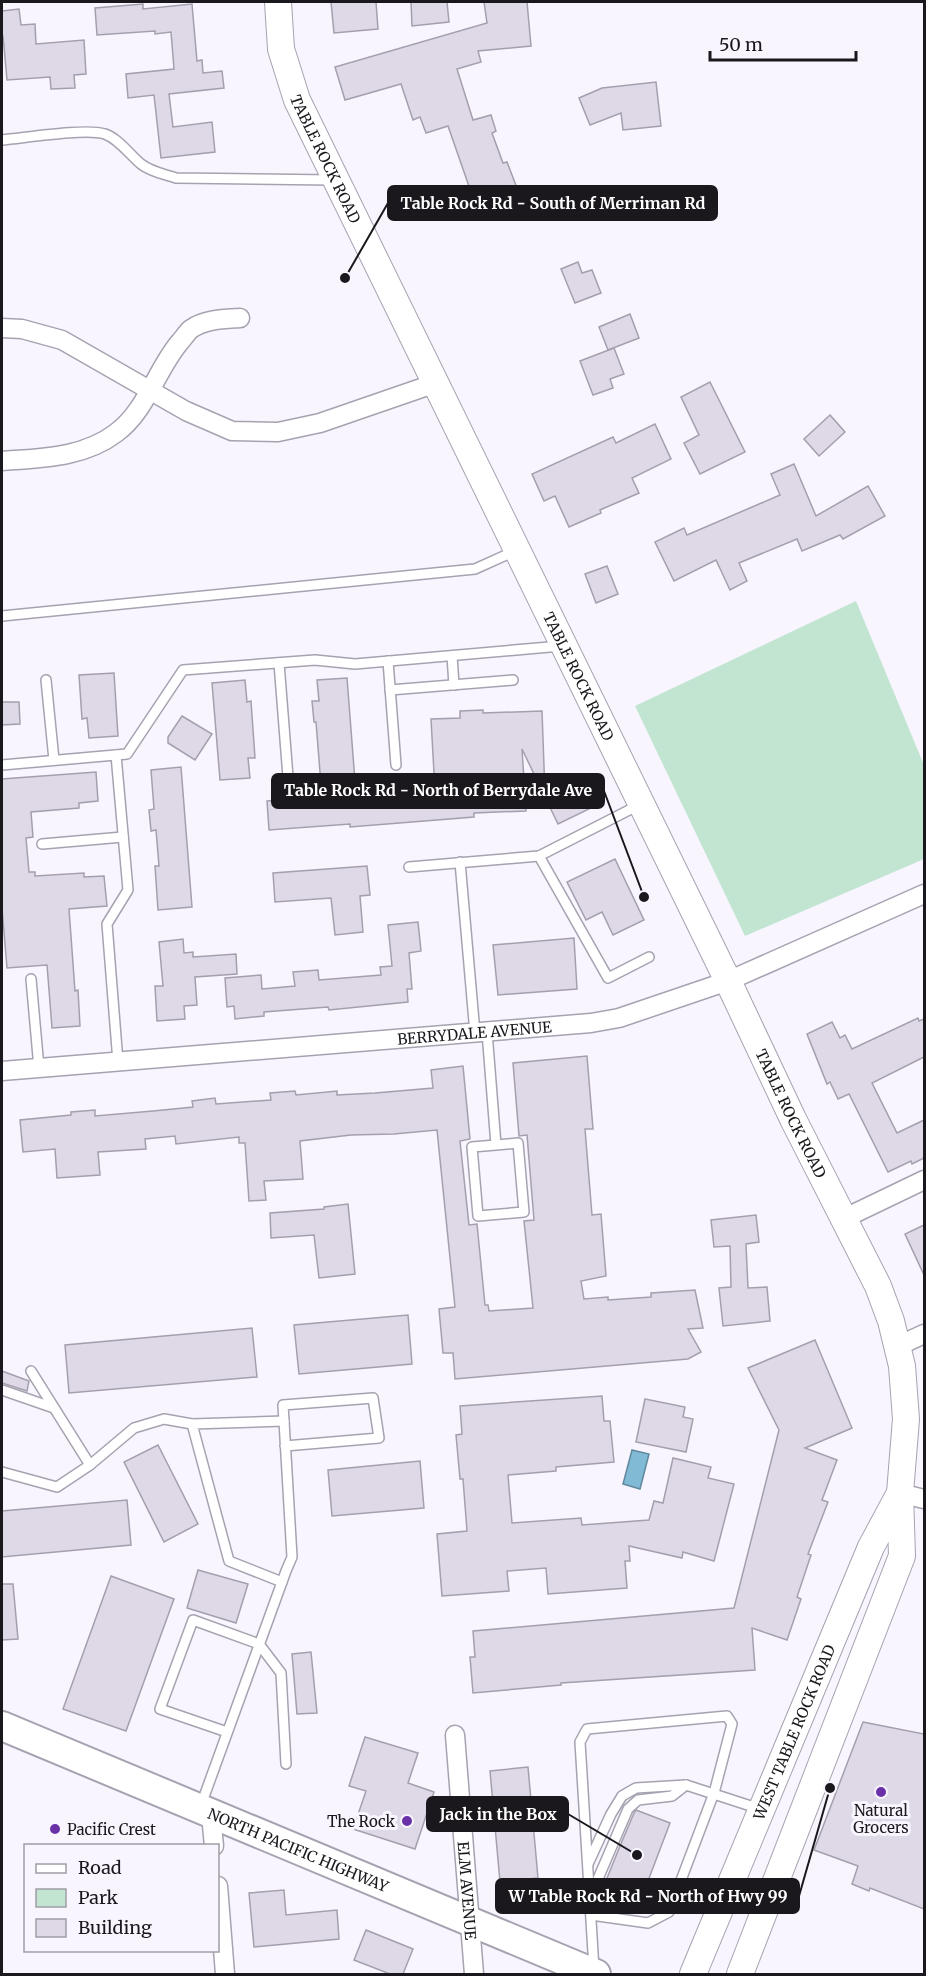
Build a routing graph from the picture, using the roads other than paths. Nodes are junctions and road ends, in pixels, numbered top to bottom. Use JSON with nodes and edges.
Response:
{"nodes":[{"id":1,"x":278,"y":2,"type":"edge"},
{"id":2,"x":2,"y":140,"type":"edge"},
{"id":3,"x":337,"y":180,"type":"junction"},
{"id":4,"x":240,"y":318,"type":"dead end"},
{"id":5,"x":2,"y":328,"type":"edge"},
{"id":6,"x":436,"y":383,"type":"junction"},
{"id":7,"x":149,"y":390,"type":"junction"},
{"id":8,"x":2,"y":461,"type":"edge"},
{"id":9,"x":517,"y":550,"type":"junction"},
{"id":10,"x":2,"y":616,"type":"edge"},
{"id":11,"x":564,"y":646,"type":"junction"},
{"id":12,"x":452,"y":656,"type":"junction"},
{"id":13,"x":388,"y":661,"type":"junction"},
{"id":14,"x":279,"y":663,"type":"junction"},
{"id":15,"x":46,"y":680,"type":"dead end"},
{"id":16,"x":513,"y":680,"type":"dead end"},
{"id":17,"x":454,"y":685,"type":"junction"},
{"id":18,"x":390,"y":690,"type":"junction"},
{"id":19,"x":116,"y":755,"type":"junction"},
{"id":20,"x":54,"y":760,"type":"junction"},
{"id":21,"x":2,"y":765,"type":"edge"},
{"id":22,"x":396,"y":765,"type":"dead end"},
{"id":23,"x":288,"y":777,"type":"dead end"},
{"id":24,"x":641,"y":804,"type":"junction"},
{"id":25,"x":123,"y":837,"type":"junction"},
{"id":26,"x":42,"y":844,"type":"dead end"},
{"id":27,"x":539,"y":856,"type":"junction"},
{"id":28,"x":460,"y":862,"type":"junction"},
{"id":29,"x":409,"y":867,"type":"dead end"},
{"id":30,"x":924,"y":894,"type":"edge"},
{"id":31,"x":649,"y":957,"type":"dead end"},
{"id":32,"x":31,"y":979,"type":"dead end"},
{"id":33,"x":728,"y":981,"type":"junction"},
{"id":34,"x":481,"y":1032,"type":"junction"},
{"id":35,"x":118,"y":1062,"type":"junction"},
{"id":36,"x":39,"y":1068,"type":"junction"},
{"id":37,"x":2,"y":1071,"type":"edge"},
{"id":38,"x":496,"y":1145,"type":"junction"},
{"id":39,"x":924,"y":1180,"type":"edge"},
{"id":40,"x":845,"y":1218,"type":"junction"},
{"id":41,"x":924,"y":1334,"type":"edge"},
{"id":42,"x":898,"y":1346,"type":"junction"},
{"id":43,"x":31,"y":1371,"type":"dead end"},
{"id":44,"x":2,"y":1390,"type":"edge"},
{"id":45,"x":54,"y":1408,"type":"junction"},
{"id":46,"x":284,"y":1421,"type":"junction"},
{"id":47,"x":192,"y":1424,"type":"junction"},
{"id":48,"x":285,"y":1446,"type":"junction"},
{"id":49,"x":90,"y":1465,"type":"junction"},
{"id":50,"x":2,"y":1472,"type":"edge"},
{"id":51,"x":912,"y":1496,"type":"edge"},
{"id":52,"x":282,"y":1582,"type":"junction"},
{"id":53,"x":259,"y":1644,"type":"junction"},
{"id":54,"x":2,"y":1726,"type":"edge"},
{"id":55,"x":227,"y":1732,"type":"junction"},
{"id":56,"x":455,"y":1735,"type":"dead end"},
{"id":57,"x":286,"y":1764,"type":"dead end"},
{"id":58,"x":686,"y":1785,"type":"junction"},
{"id":59,"x":714,"y":1793,"type":"junction"},
{"id":60,"x":761,"y":1810,"type":"junction"},
{"id":61,"x":205,"y":1813,"type":"junction"},
{"id":62,"x":214,"y":1844,"type":"edge"},
{"id":63,"x":587,"y":1866,"type":"junction"},
{"id":64,"x":590,"y":1898,"type":"junction"},
{"id":65,"x":219,"y":1899,"type":"edge"},
{"id":66,"x":591,"y":1915,"type":"junction"},
{"id":67,"x":470,"y":1920,"type":"junction"},
{"id":68,"x":225,"y":1974,"type":"edge"},
{"id":69,"x":474,"y":1974,"type":"edge"},
{"id":70,"x":595,"y":1974,"type":"edge"},
{"id":71,"x":693,"y":1974,"type":"edge"},
{"id":72,"x":740,"y":1974,"type":"edge"}],
"edges":[{"from":1,"to":3,"type":"main road","name":"TABLE ROCK ROAD"},
{"from":2,"to":3,"type":"lane"},
{"from":3,"to":6,"type":"main road","name":"TABLE ROCK ROAD"},
{"from":4,"to":7,"type":"street"},
{"from":5,"to":7,"type":"street"},
{"from":6,"to":7,"type":"street"},
{"from":6,"to":9,"type":"main road","name":"TABLE ROCK ROAD"},
{"from":7,"to":8,"type":"street"},
{"from":9,"to":10,"type":"lane"},
{"from":9,"to":11,"type":"main road","name":"TABLE ROCK ROAD"},
{"from":11,"to":12,"type":"lane"},
{"from":11,"to":24,"type":"main road","name":"TABLE ROCK ROAD"},
{"from":12,"to":13,"type":"lane"},
{"from":12,"to":17,"type":"lane"},
{"from":13,"to":14,"type":"lane"},
{"from":13,"to":18,"type":"lane"},
{"from":14,"to":19,"type":"lane"},
{"from":14,"to":23,"type":"lane"},
{"from":15,"to":20,"type":"lane"},
{"from":16,"to":17,"type":"lane"},
{"from":17,"to":18,"type":"lane"},
{"from":18,"to":22,"type":"lane"},
{"from":19,"to":20,"type":"lane"},
{"from":19,"to":25,"type":"lane"},
{"from":20,"to":21,"type":"lane"},
{"from":24,"to":27,"type":"lane"},
{"from":24,"to":33,"type":"main road","name":"TABLE ROCK ROAD"},
{"from":25,"to":26,"type":"lane"},
{"from":25,"to":35,"type":"lane"},
{"from":27,"to":28,"type":"lane"},
{"from":27,"to":31,"type":"lane"},
{"from":28,"to":29,"type":"lane"},
{"from":28,"to":34,"type":"lane"},
{"from":30,"to":33,"type":"street","name":"BERRYDALE AVENUE"},
{"from":32,"to":36,"type":"lane"},
{"from":33,"to":34,"type":"street","name":"BERRYDALE AVENUE"},
{"from":33,"to":40,"type":"main road","name":"TABLE ROCK ROAD"},
{"from":34,"to":35,"type":"street","name":"BERRYDALE AVENUE"},
{"from":34,"to":38,"type":"lane"},
{"from":35,"to":36,"type":"street","name":"BERRYDALE AVENUE"},
{"from":36,"to":37,"type":"street","name":"BERRYDALE AVENUE"},
{"from":38,"to":38,"type":"lane"},
{"from":39,"to":40,"type":"street"},
{"from":40,"to":42,"type":"main road","name":"TABLE ROCK ROAD"},
{"from":41,"to":42,"type":"street"},
{"from":42,"to":51,"type":"main road","name":"WEST TABLE ROCK ROAD"},
{"from":43,"to":45,"type":"lane"},
{"from":44,"to":45,"type":"lane"},
{"from":45,"to":49,"type":"lane"},
{"from":46,"to":47,"type":"lane"},
{"from":46,"to":48,"type":"lane"},
{"from":46,"to":48,"type":"lane"},
{"from":47,"to":49,"type":"lane"},
{"from":47,"to":52,"type":"lane"},
{"from":48,"to":52,"type":"lane"},
{"from":49,"to":50,"type":"lane"},
{"from":51,"to":60,"type":"main road","name":"WEST TABLE ROCK ROAD"},
{"from":51,"to":72,"type":"main road","name":"WEST TABLE ROCK ROAD"},
{"from":52,"to":53,"type":"lane"},
{"from":53,"to":55,"type":"lane"},
{"from":53,"to":55,"type":"lane"},
{"from":53,"to":57,"type":"lane"},
{"from":54,"to":61,"type":"main road","name":"NORTH PACIFIC HIGHWAY"},
{"from":55,"to":61,"type":"lane"},
{"from":56,"to":67,"type":"street","name":"ELM AVENUE"},
{"from":58,"to":59,"type":"lane"},
{"from":58,"to":63,"type":"lane"},
{"from":58,"to":64,"type":"lane"},
{"from":59,"to":60,"type":"lane"},
{"from":59,"to":63,"type":"lane"},
{"from":59,"to":66,"type":"lane"},
{"from":60,"to":71,"type":"main road","name":"WEST TABLE ROCK ROAD"},
{"from":61,"to":62,"type":"street"},
{"from":61,"to":67,"type":"main road","name":"NORTH PACIFIC HIGHWAY"},
{"from":63,"to":64,"type":"lane"},
{"from":64,"to":66,"type":"lane"},
{"from":65,"to":68,"type":"street"},
{"from":66,"to":70,"type":"lane"},
{"from":67,"to":69,"type":"street","name":"ELM AVENUE"},
{"from":67,"to":70,"type":"main road","name":"NORTH PACIFIC HIGHWAY"}]}
